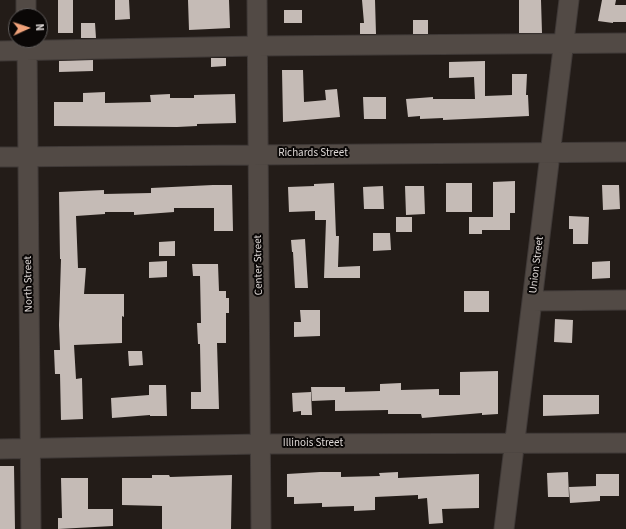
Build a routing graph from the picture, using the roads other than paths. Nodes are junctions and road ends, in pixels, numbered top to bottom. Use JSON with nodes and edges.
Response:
{"nodes":[{"id":1,"x":257,"y":0,"type":"edge"},
{"id":2,"x":569,"y":0,"type":"edge"},
{"id":3,"x":626,"y":43,"type":"edge"},
{"id":4,"x":564,"y":44,"type":"junction"},
{"id":5,"x":48,"y":45,"type":"edge"},
{"id":6,"x":257,"y":46,"type":"junction"},
{"id":7,"x":14,"y":48,"type":"edge"},
{"id":8,"x":27,"y":48,"type":"edge"},
{"id":9,"x":0,"y":51,"type":"edge"},
{"id":10,"x":626,"y":152,"type":"edge"},
{"id":11,"x":550,"y":153,"type":"junction"},
{"id":12,"x":258,"y":155,"type":"junction"},
{"id":13,"x":0,"y":157,"type":"edge"},
{"id":14,"x":28,"y":157,"type":"junction"},
{"id":15,"x":626,"y":300,"type":"edge"},
{"id":16,"x":532,"y":301,"type":"junction"},
{"id":17,"x":514,"y":442,"type":"junction"},
{"id":18,"x":626,"y":443,"type":"edge"},
{"id":19,"x":261,"y":444,"type":"junction"},
{"id":20,"x":31,"y":448,"type":"junction"},
{"id":21,"x":0,"y":449,"type":"edge"},
{"id":22,"x":31,"y":529,"type":"edge"},
{"id":23,"x":262,"y":529,"type":"edge"},
{"id":24,"x":504,"y":529,"type":"edge"}],
"edges":[{"from":1,"to":6,"type":"street","name":"Center Street"},
{"from":2,"to":4,"type":"street","name":"Union Street"},
{"from":3,"to":4,"type":"street"},
{"from":4,"to":6,"type":"street"},
{"from":4,"to":11,"type":"street","name":"Union Street"},
{"from":5,"to":6,"type":"street"},
{"from":6,"to":12,"type":"street","name":"Center Street"},
{"from":7,"to":9,"type":"street"},
{"from":8,"to":14,"type":"street","name":"North Street"},
{"from":10,"to":11,"type":"street","name":"Richards Street"},
{"from":11,"to":12,"type":"street","name":"Richards Street"},
{"from":11,"to":16,"type":"street","name":"Union Street"},
{"from":12,"to":14,"type":"street","name":"Richards Street"},
{"from":12,"to":19,"type":"street","name":"Center Street"},
{"from":13,"to":14,"type":"street","name":"Richards Street"},
{"from":14,"to":20,"type":"street","name":"North Street"},
{"from":15,"to":16,"type":"street"},
{"from":16,"to":17,"type":"street","name":"Union Street"},
{"from":17,"to":18,"type":"street","name":"Illinois Street"},
{"from":17,"to":19,"type":"street","name":"Illinois Street"},
{"from":17,"to":24,"type":"street","name":"Union Street"},
{"from":19,"to":20,"type":"street","name":"Illinois Street"},
{"from":19,"to":23,"type":"street","name":"Center Street"},
{"from":20,"to":21,"type":"street","name":"Illinois Street"},
{"from":20,"to":22,"type":"street","name":"North Street"}]}
